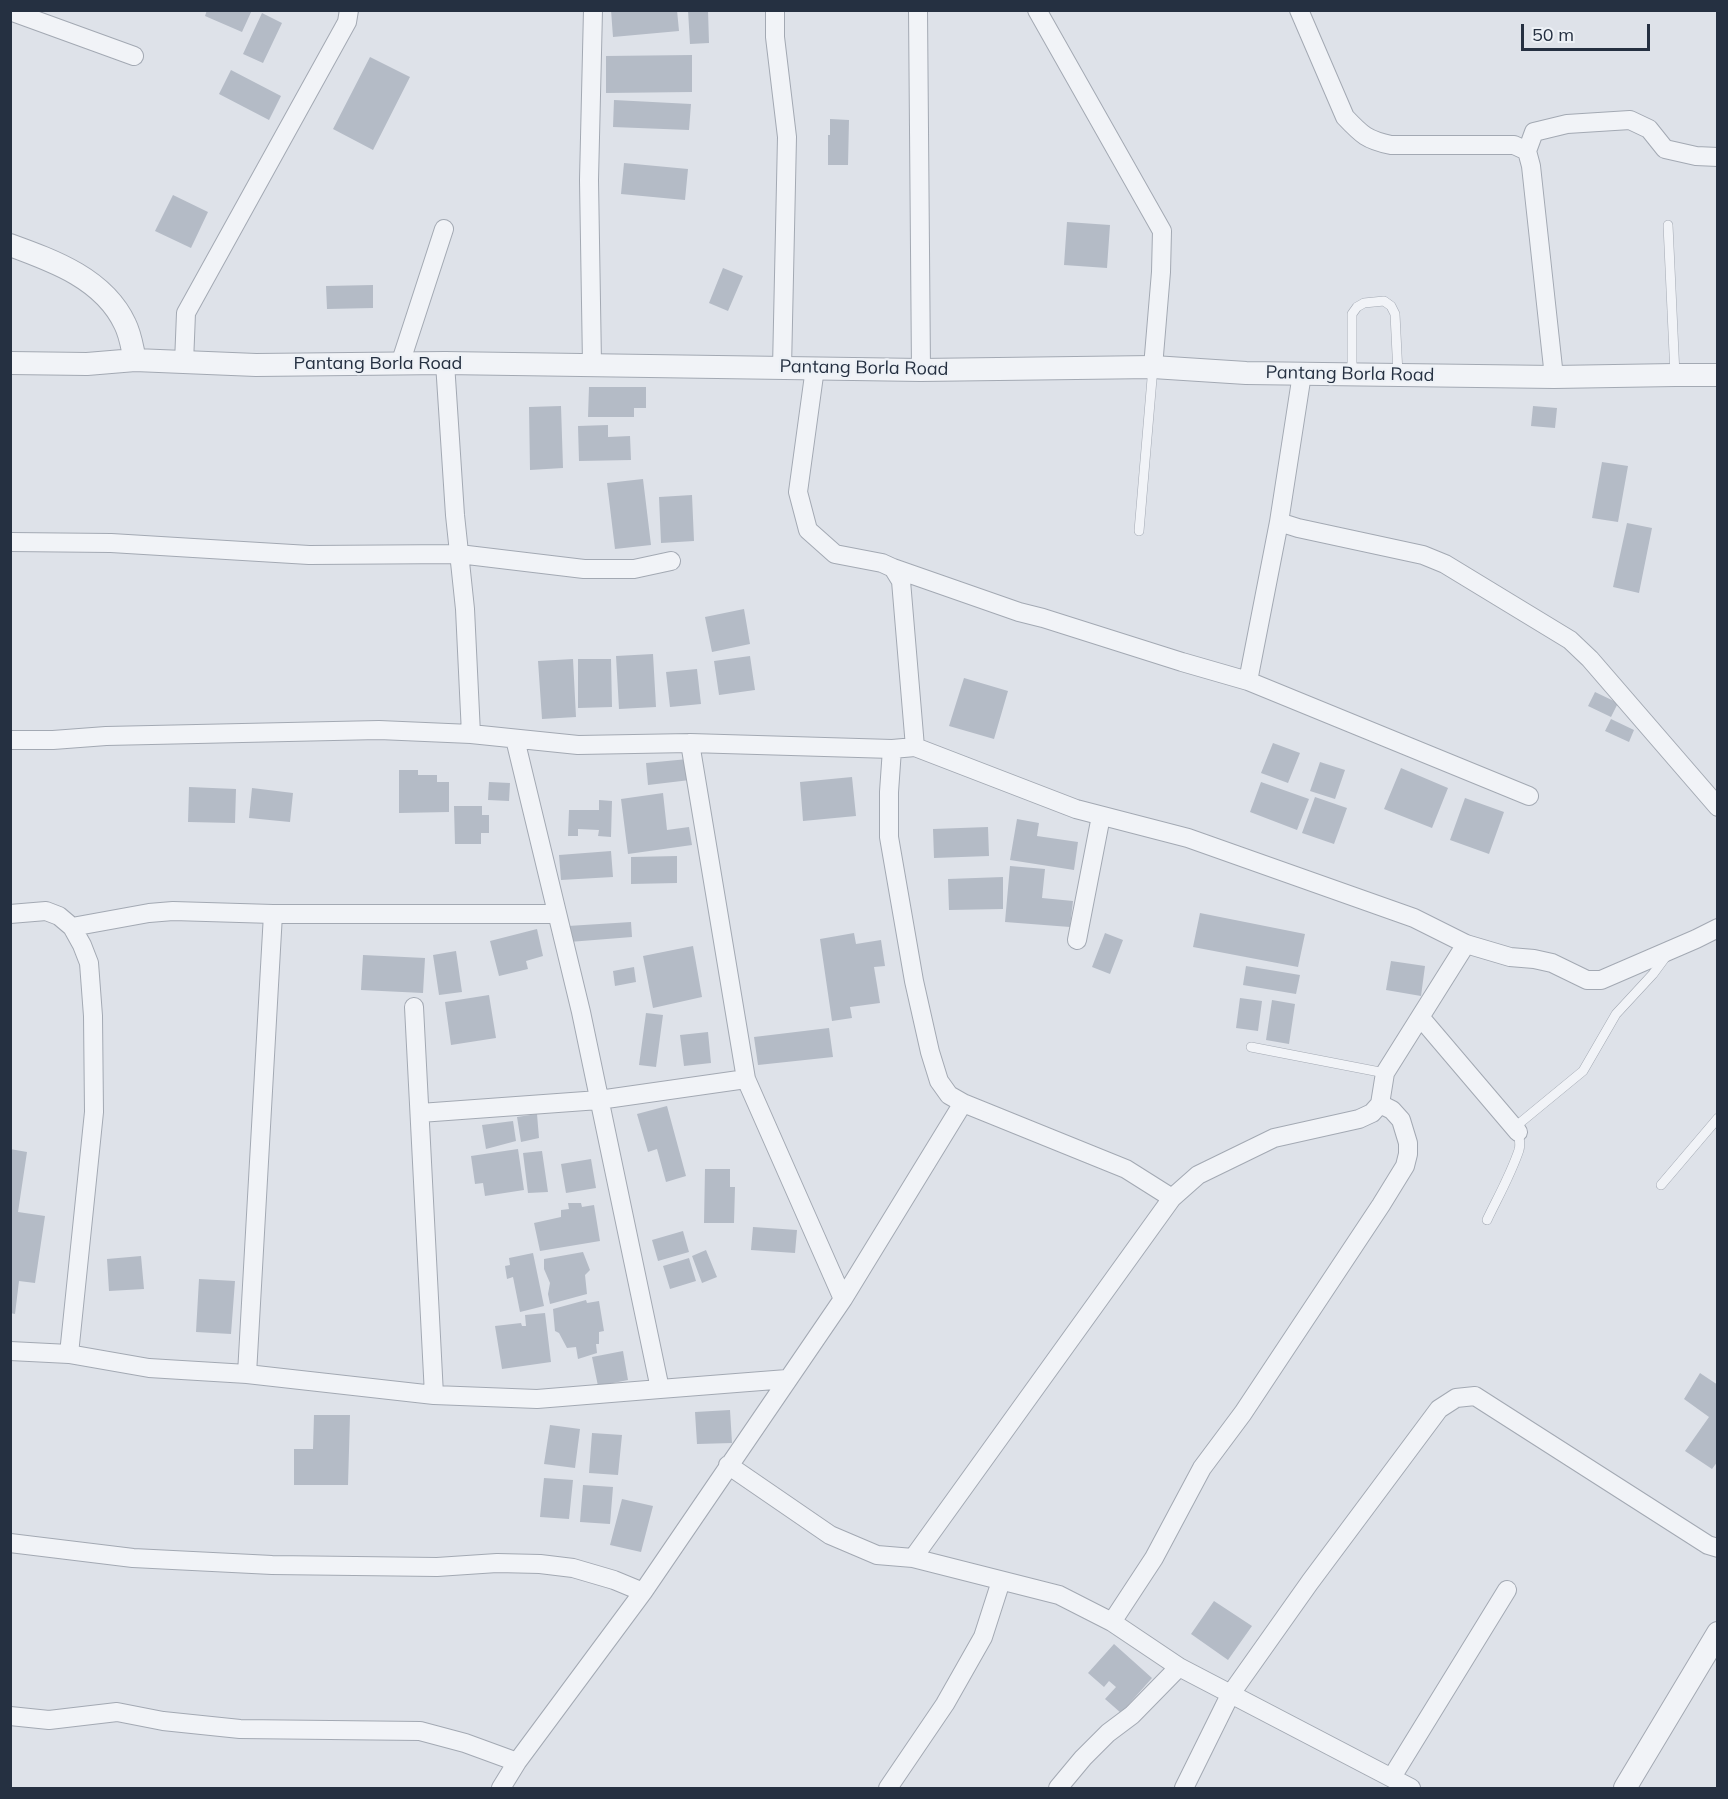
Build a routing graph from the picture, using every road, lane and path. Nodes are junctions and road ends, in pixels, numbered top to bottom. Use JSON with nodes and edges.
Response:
{"nodes":[{"id":1,"x":349,"y":10,"type":"edge"},
{"id":2,"x":593,"y":10,"type":"edge"},
{"id":3,"x":775,"y":10,"type":"edge"},
{"id":4,"x":918,"y":10,"type":"edge"},
{"id":5,"x":1037,"y":10,"type":"edge"},
{"id":6,"x":1299,"y":10,"type":"edge"},
{"id":7,"x":10,"y":11,"type":"edge"},
{"id":8,"x":134,"y":56,"type":"dead end"},
{"id":9,"x":1527,"y":151,"type":"junction"},
{"id":10,"x":1718,"y":156,"type":"edge"},
{"id":11,"x":1668,"y":225,"type":"dead end"},
{"id":12,"x":444,"y":229,"type":"dead end"},
{"id":13,"x":10,"y":245,"type":"edge"},
{"id":14,"x":135,"y":360,"type":"junction"},
{"id":15,"x":10,"y":363,"type":"edge"},
{"id":16,"x":184,"y":363,"type":"junction"},
{"id":17,"x":446,"y":363,"type":"junction"},
{"id":18,"x":400,"y":364,"type":"junction"},
{"id":19,"x":591,"y":364,"type":"junction"},
{"id":20,"x":1153,"y":367,"type":"junction"},
{"id":21,"x":782,"y":368,"type":"junction"},
{"id":22,"x":815,"y":368,"type":"junction"},
{"id":23,"x":921,"y":370,"type":"junction"},
{"id":24,"x":1302,"y":374,"type":"junction"},
{"id":25,"x":1352,"y":374,"type":"junction"},
{"id":26,"x":1399,"y":375,"type":"junction"},
{"id":27,"x":1674,"y":375,"type":"junction"},
{"id":28,"x":1718,"y":375,"type":"edge"},
{"id":29,"x":1554,"y":377,"type":"junction"},
{"id":30,"x":1279,"y":522,"type":"junction"},
{"id":31,"x":1140,"y":531,"type":"dead end"},
{"id":32,"x":10,"y":542,"type":"edge"},
{"id":33,"x":459,"y":554,"type":"junction"},
{"id":34,"x":671,"y":561,"type":"dead end"},
{"id":35,"x":893,"y":568,"type":"junction"},
{"id":36,"x":1248,"y":681,"type":"junction"},
{"id":37,"x":471,"y":734,"type":"junction"},
{"id":38,"x":515,"y":739,"type":"junction"},
{"id":39,"x":10,"y":740,"type":"edge"},
{"id":40,"x":690,"y":743,"type":"junction"},
{"id":41,"x":915,"y":747,"type":"junction"},
{"id":42,"x":891,"y":749,"type":"junction"},
{"id":43,"x":1529,"y":796,"type":"dead end"},
{"id":44,"x":1718,"y":807,"type":"edge"},
{"id":45,"x":1101,"y":816,"type":"junction"},
{"id":46,"x":10,"y":914,"type":"edge"},
{"id":47,"x":273,"y":914,"type":"junction"},
{"id":48,"x":557,"y":914,"type":"junction"},
{"id":49,"x":72,"y":927,"type":"junction"},
{"id":50,"x":1718,"y":928,"type":"edge"},
{"id":51,"x":1077,"y":940,"type":"dead end"},
{"id":52,"x":1466,"y":944,"type":"junction"},
{"id":53,"x":1670,"y":950,"type":"junction"},
{"id":54,"x":414,"y":1007,"type":"dead end"},
{"id":55,"x":1421,"y":1018,"type":"junction"},
{"id":56,"x":1251,"y":1047,"type":"dead end"},
{"id":57,"x":1385,"y":1073,"type":"junction"},
{"id":58,"x":746,"y":1079,"type":"junction"},
{"id":59,"x":599,"y":1100,"type":"junction"},
{"id":60,"x":963,"y":1103,"type":"junction"},
{"id":61,"x":1380,"y":1104,"type":"junction"},
{"id":62,"x":420,"y":1113,"type":"junction"},
{"id":63,"x":1718,"y":1118,"type":"edge"},
{"id":64,"x":1518,"y":1132,"type":"junction"},
{"id":65,"x":1661,"y":1185,"type":"dead end"},
{"id":66,"x":1172,"y":1198,"type":"junction"},
{"id":67,"x":1487,"y":1220,"type":"dead end"},
{"id":68,"x":843,"y":1299,"type":"junction"},
{"id":69,"x":10,"y":1351,"type":"edge"},
{"id":70,"x":69,"y":1354,"type":"junction"},
{"id":71,"x":248,"y":1374,"type":"junction"},
{"id":72,"x":787,"y":1379,"type":"junction"},
{"id":73,"x":660,"y":1389,"type":"junction"},
{"id":74,"x":434,"y":1395,"type":"junction"},
{"id":75,"x":728,"y":1465,"type":"junction"},
{"id":76,"x":10,"y":1544,"type":"edge"},
{"id":77,"x":1718,"y":1548,"type":"edge"},
{"id":78,"x":913,"y":1558,"type":"junction"},
{"id":79,"x":1001,"y":1581,"type":"junction"},
{"id":80,"x":1507,"y":1590,"type":"dead end"},
{"id":81,"x":643,"y":1592,"type":"junction"},
{"id":82,"x":1112,"y":1622,"type":"junction"},
{"id":83,"x":1718,"y":1633,"type":"edge"},
{"id":84,"x":1179,"y":1667,"type":"junction"},
{"id":85,"x":1230,"y":1695,"type":"junction"},
{"id":86,"x":10,"y":1716,"type":"edge"},
{"id":87,"x":517,"y":1762,"type":"junction"},
{"id":88,"x":1392,"y":1777,"type":"junction"},
{"id":89,"x":1629,"y":1787,"type":"edge"},
{"id":90,"x":501,"y":1788,"type":"edge"},
{"id":91,"x":888,"y":1788,"type":"edge"},
{"id":92,"x":1058,"y":1788,"type":"edge"},
{"id":93,"x":1184,"y":1788,"type":"edge"},
{"id":94,"x":1411,"y":1788,"type":"edge"}],
"edges":[{"from":1,"to":16,"type":"street"},
{"from":2,"to":19,"type":"street"},
{"from":3,"to":21,"type":"street"},
{"from":4,"to":23,"type":"street"},
{"from":5,"to":20,"type":"street"},
{"from":6,"to":9,"type":"street"},
{"from":7,"to":8,"type":"street"},
{"from":9,"to":10,"type":"street"},
{"from":9,"to":29,"type":"street"},
{"from":11,"to":27,"type":"lane"},
{"from":12,"to":18,"type":"street"},
{"from":13,"to":14,"type":"street"},
{"from":14,"to":15,"type":"street","name":"Pantang Borla Road"},
{"from":14,"to":16,"type":"street","name":"Pantang Borla Road"},
{"from":16,"to":18,"type":"street","name":"Pantang Borla Road"},
{"from":17,"to":18,"type":"street","name":"Pantang Borla Road"},
{"from":17,"to":19,"type":"street","name":"Pantang Borla Road"},
{"from":17,"to":33,"type":"street"},
{"from":19,"to":21,"type":"street","name":"Pantang Borla Road"},
{"from":20,"to":23,"type":"street","name":"Pantang Borla Road"},
{"from":20,"to":24,"type":"street","name":"Pantang Borla Road"},
{"from":20,"to":31,"type":"lane"},
{"from":21,"to":22,"type":"street","name":"Pantang Borla Road"},
{"from":22,"to":23,"type":"street","name":"Pantang Borla Road"},
{"from":22,"to":35,"type":"street"},
{"from":24,"to":25,"type":"street","name":"Pantang Borla Road"},
{"from":24,"to":30,"type":"street"},
{"from":25,"to":26,"type":"street","name":"Pantang Borla Road"},
{"from":25,"to":26,"type":"lane"},
{"from":26,"to":29,"type":"street","name":"Pantang Borla Road"},
{"from":27,"to":28,"type":"street","name":"Pantang Borla Road"},
{"from":27,"to":29,"type":"street","name":"Pantang Borla Road"},
{"from":30,"to":36,"type":"street"},
{"from":30,"to":44,"type":"street"},
{"from":32,"to":33,"type":"street"},
{"from":33,"to":34,"type":"street"},
{"from":33,"to":37,"type":"street"},
{"from":35,"to":36,"type":"street"},
{"from":35,"to":41,"type":"street"},
{"from":36,"to":43,"type":"street"},
{"from":37,"to":38,"type":"street"},
{"from":37,"to":39,"type":"street"},
{"from":38,"to":40,"type":"street"},
{"from":38,"to":48,"type":"street"},
{"from":40,"to":42,"type":"street"},
{"from":40,"to":58,"type":"street"},
{"from":41,"to":42,"type":"street"},
{"from":41,"to":45,"type":"street"},
{"from":42,"to":60,"type":"street"},
{"from":45,"to":51,"type":"street"},
{"from":45,"to":52,"type":"street"},
{"from":46,"to":49,"type":"street"},
{"from":47,"to":48,"type":"street"},
{"from":47,"to":49,"type":"street"},
{"from":47,"to":71,"type":"street"},
{"from":48,"to":59,"type":"street"},
{"from":49,"to":70,"type":"street"},
{"from":50,"to":53,"type":"street"},
{"from":52,"to":53,"type":"street"},
{"from":52,"to":55,"type":"street"},
{"from":53,"to":64,"type":"lane"},
{"from":54,"to":62,"type":"street"},
{"from":55,"to":57,"type":"street"},
{"from":55,"to":64,"type":"street"},
{"from":56,"to":57,"type":"lane"},
{"from":57,"to":61,"type":"street"},
{"from":58,"to":59,"type":"street"},
{"from":58,"to":68,"type":"street"},
{"from":59,"to":62,"type":"street"},
{"from":59,"to":73,"type":"street"},
{"from":60,"to":66,"type":"street"},
{"from":60,"to":68,"type":"street"},
{"from":61,"to":66,"type":"street"},
{"from":61,"to":82,"type":"street"},
{"from":62,"to":74,"type":"street"},
{"from":63,"to":65,"type":"lane"},
{"from":64,"to":67,"type":"lane"},
{"from":66,"to":78,"type":"street"},
{"from":68,"to":72,"type":"street"},
{"from":69,"to":70,"type":"street"},
{"from":70,"to":71,"type":"street"},
{"from":71,"to":74,"type":"street"},
{"from":72,"to":73,"type":"street"},
{"from":72,"to":75,"type":"street"},
{"from":73,"to":74,"type":"street"},
{"from":75,"to":78,"type":"street"},
{"from":75,"to":81,"type":"street"},
{"from":76,"to":81,"type":"street"},
{"from":77,"to":85,"type":"street"},
{"from":78,"to":79,"type":"street"},
{"from":79,"to":82,"type":"street"},
{"from":79,"to":91,"type":"street"},
{"from":80,"to":88,"type":"street"},
{"from":81,"to":87,"type":"street"},
{"from":82,"to":84,"type":"street"},
{"from":83,"to":89,"type":"street"},
{"from":84,"to":85,"type":"street"},
{"from":84,"to":92,"type":"street"},
{"from":85,"to":88,"type":"street"},
{"from":85,"to":93,"type":"street"},
{"from":86,"to":87,"type":"street"},
{"from":87,"to":90,"type":"street"},
{"from":88,"to":94,"type":"street"}]}
